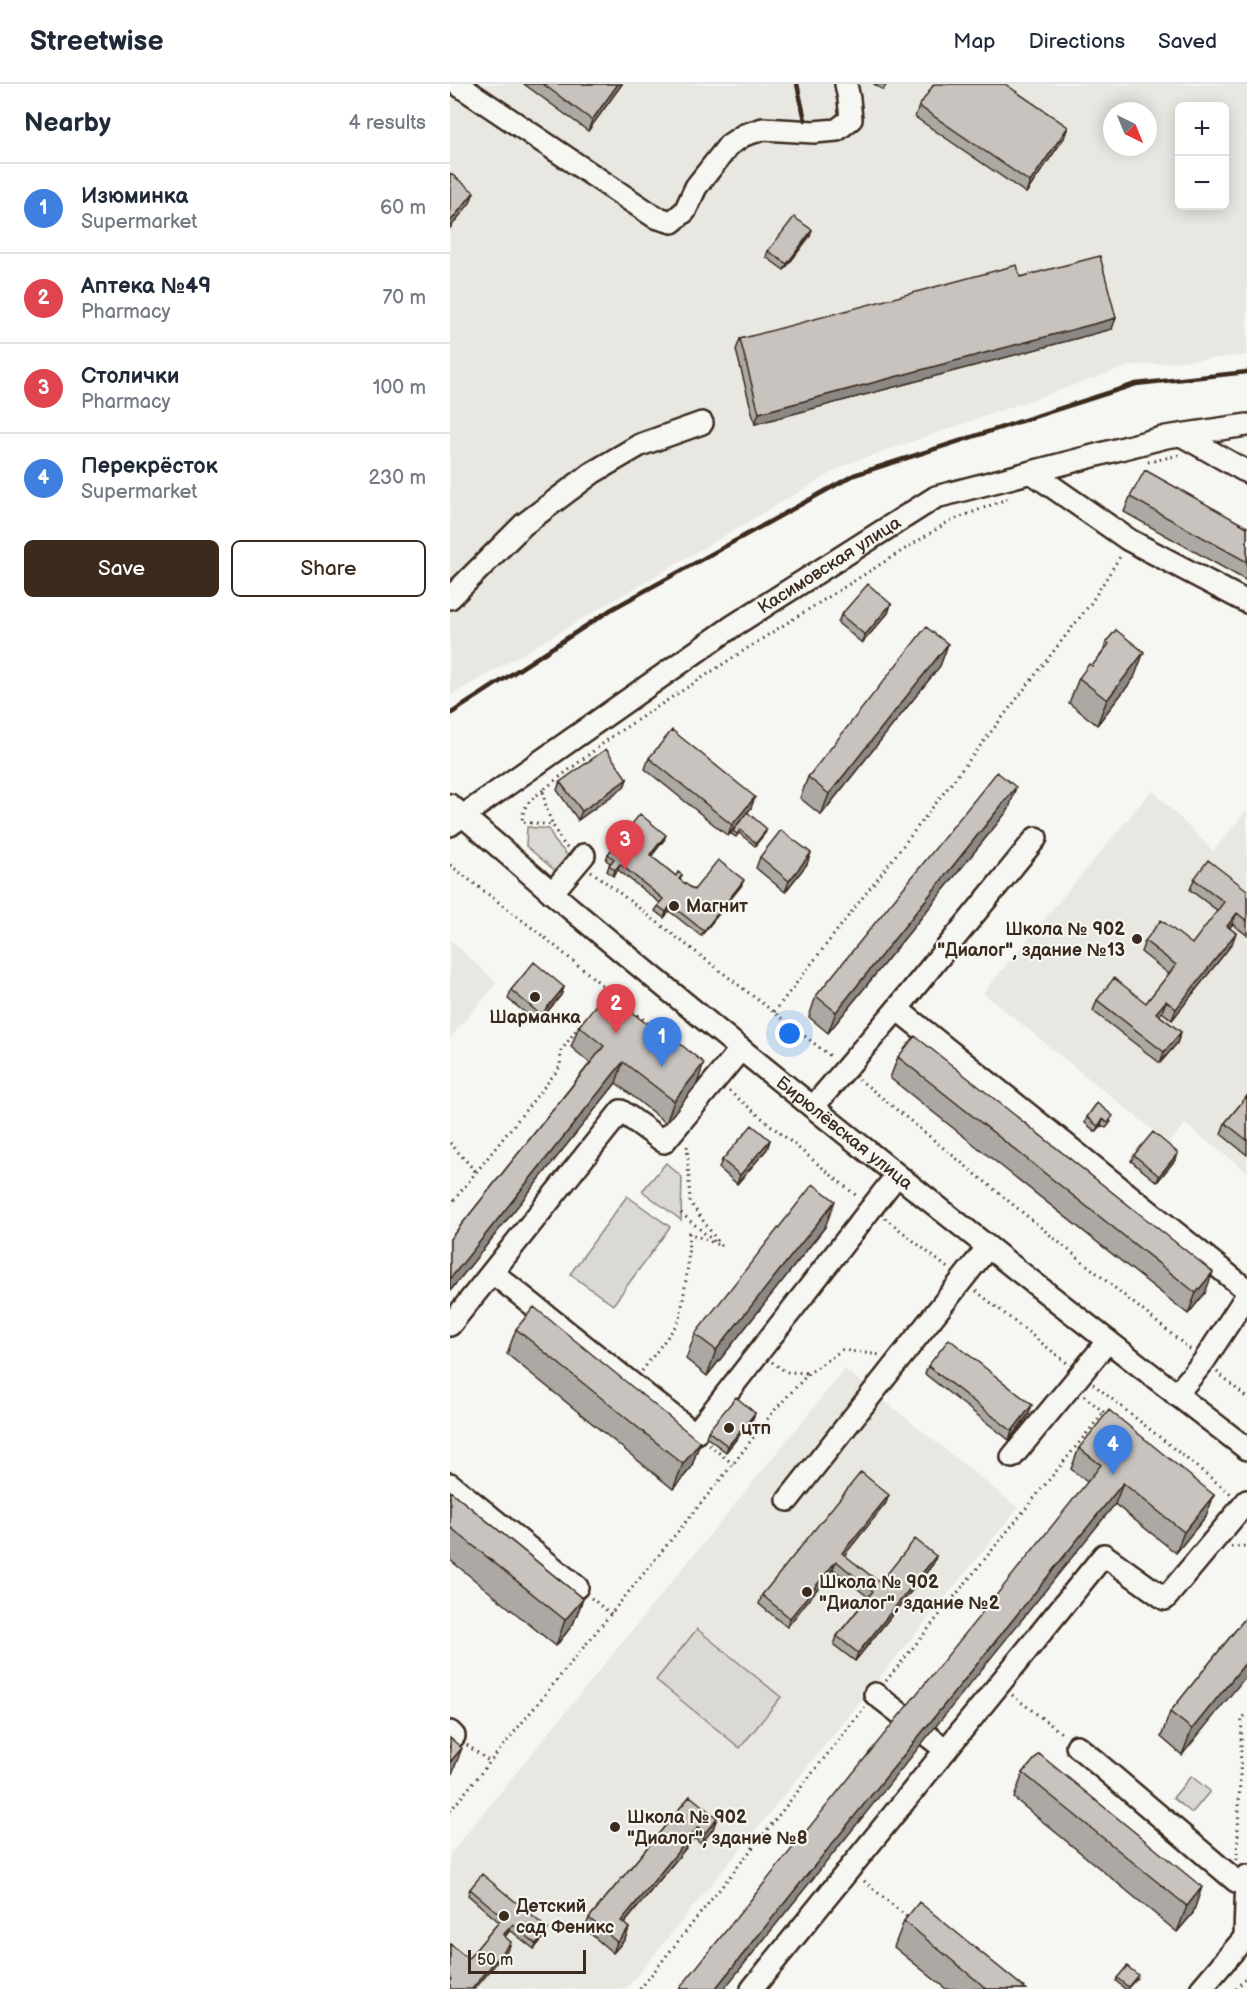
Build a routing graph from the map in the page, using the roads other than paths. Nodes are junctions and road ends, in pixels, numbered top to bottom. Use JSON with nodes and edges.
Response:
{"nodes":[{"id":1,"x":457,"y":84,"type":"edge"},
{"id":2,"x":846,"y":84,"type":"edge"},
{"id":3,"x":702,"y":423,"type":"dead end"},
{"id":4,"x":1247,"y":425,"type":"edge"},
{"id":5,"x":1181,"y":445,"type":"junction"},
{"id":6,"x":1031,"y":472,"type":"junction"},
{"id":7,"x":1247,"y":472,"type":"edge"},
{"id":8,"x":453,"y":588,"type":"edge"},
{"id":9,"x":1247,"y":602,"type":"edge"},
{"id":10,"x":454,"y":815,"type":"edge"},
{"id":11,"x":1036,"y":838,"type":"dead end"},
{"id":12,"x":582,"y":858,"type":"road end"},
{"id":13,"x":552,"y":893,"type":"junction"},
{"id":14,"x":897,"y":1009,"type":"junction"},
{"id":15,"x":741,"y":1049,"type":"junction"},
{"id":16,"x":813,"y":1107,"type":"junction"},
{"id":17,"x":897,"y":1174,"type":"junction"},
{"id":18,"x":988,"y":1247,"type":"junction"},
{"id":19,"x":493,"y":1273,"type":"junction"},
{"id":20,"x":1247,"y":1290,"type":"edge"},
{"id":21,"x":1247,"y":1295,"type":"edge"},
{"id":22,"x":450,"y":1323,"type":"edge"},
{"id":23,"x":1108,"y":1341,"type":"junction"},
{"id":24,"x":1176,"y":1395,"type":"junction"},
{"id":25,"x":1247,"y":1449,"type":"edge"},
{"id":26,"x":1012,"y":1457,"type":"dead end"},
{"id":27,"x":450,"y":1484,"type":"edge"},
{"id":28,"x":788,"y":1500,"type":"dead end"},
{"id":29,"x":1246,"y":1502,"type":"edge"},
{"id":30,"x":577,"y":1587,"type":"road end"},
{"id":31,"x":875,"y":1694,"type":"dead end"},
{"id":32,"x":906,"y":1719,"type":"edge"},
{"id":33,"x":928,"y":1736,"type":"edge"},
{"id":34,"x":1077,"y":1746,"type":"road end"},
{"id":35,"x":946,"y":1750,"type":"junction"},
{"id":36,"x":1247,"y":1876,"type":"edge"},
{"id":37,"x":1246,"y":1882,"type":"edge"},
{"id":38,"x":1246,"y":1935,"type":"edge"},
{"id":39,"x":752,"y":1989,"type":"edge"},
{"id":40,"x":1201,"y":1989,"type":"edge"}],
"edges":[{"from":1,"to":2,"type":"street"},
{"from":3,"to":8,"type":"street"},
{"from":4,"to":5,"type":"street","name":"Касимовская улица"},
{"from":5,"to":6,"type":"street","name":"Касимовская улица"},
{"from":5,"to":7,"type":"street"},
{"from":6,"to":9,"type":"street"},
{"from":6,"to":10,"type":"street","name":"Касимовская улица"},
{"from":10,"to":13,"type":"street","name":"Бирюлёвская улица"},
{"from":11,"to":14,"type":"street"},
{"from":12,"to":13,"type":"street"},
{"from":13,"to":15,"type":"street","name":"Бирюлёвская улица"},
{"from":14,"to":16,"type":"street"},
{"from":14,"to":20,"type":"street"},
{"from":15,"to":16,"type":"street","name":"Бирюлёвская улица"},
{"from":15,"to":19,"type":"street"},
{"from":16,"to":17,"type":"street","name":"Бирюлёвская улица"},
{"from":17,"to":18,"type":"street","name":"Бирюлёвская улица"},
{"from":17,"to":19,"type":"street"},
{"from":18,"to":23,"type":"street","name":"Бирюлёвская улица"},
{"from":18,"to":28,"type":"street"},
{"from":19,"to":22,"type":"street"},
{"from":21,"to":24,"type":"street"},
{"from":23,"to":24,"type":"street","name":"Бирюлёвская улица"},
{"from":23,"to":26,"type":"street"},
{"from":24,"to":25,"type":"street","name":"Бирюлёвская улица"},
{"from":27,"to":30,"type":"street"},
{"from":29,"to":35,"type":"street"},
{"from":31,"to":32,"type":"street"},
{"from":33,"to":35,"type":"street"},
{"from":34,"to":37,"type":"street"},
{"from":35,"to":39,"type":"street"},
{"from":36,"to":37,"type":"street"},
{"from":37,"to":38,"type":"street"},
{"from":38,"to":40,"type":"street"}]}
